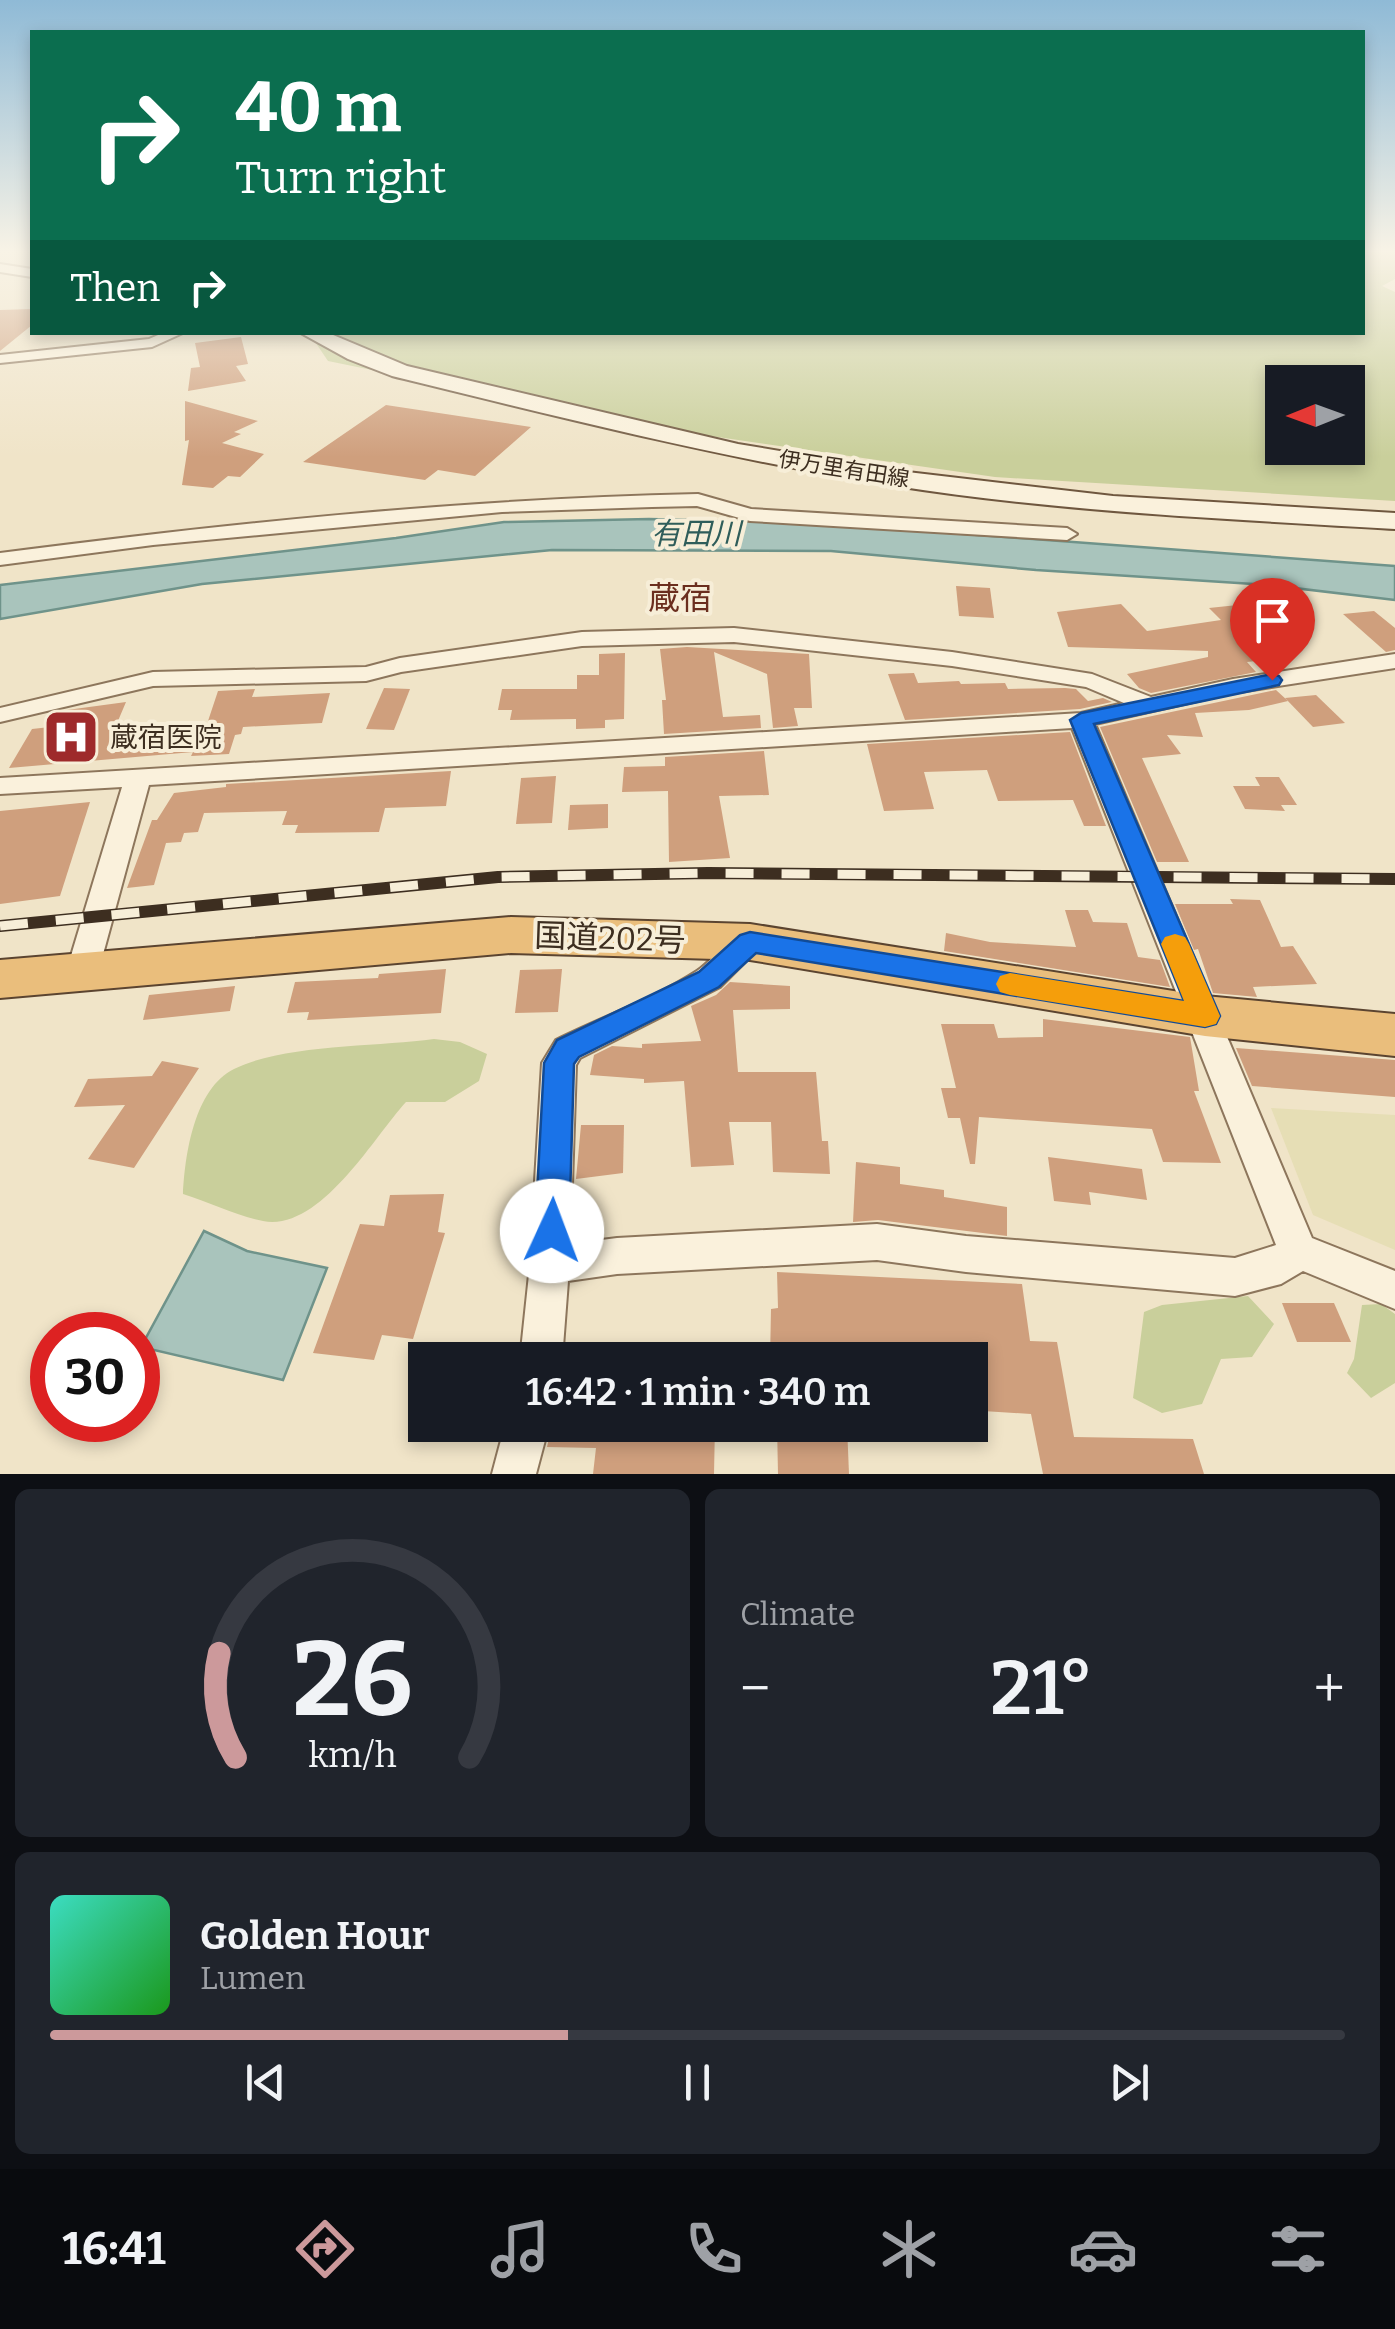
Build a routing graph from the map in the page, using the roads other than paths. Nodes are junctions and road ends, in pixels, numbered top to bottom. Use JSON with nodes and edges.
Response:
{"nodes":[{"id":1,"x":171,"y":335,"type":"edge"},
{"id":2,"x":315,"y":335,"type":"edge"},
{"id":3,"x":0,"y":359,"type":"edge"},
{"id":4,"x":1395,"y":522,"type":"edge"},
{"id":5,"x":1067,"y":534,"type":"dead end"},
{"id":6,"x":0,"y":558,"type":"edge"},
{"id":7,"x":1395,"y":661,"type":"edge"},
{"id":8,"x":1149,"y":704,"type":"junction"},
{"id":9,"x":0,"y":715,"type":"edge"},
{"id":10,"x":1081,"y":720,"type":"junction"},
{"id":11,"x":138,"y":776,"type":"junction"},
{"id":12,"x":0,"y":786,"type":"edge"},
{"id":13,"x":750,"y":942,"type":"junction"},
{"id":14,"x":83,"y":969,"type":"junction"},
{"id":15,"x":0,"y":979,"type":"edge"},
{"id":16,"x":1205,"y":1016,"type":"junction"},
{"id":17,"x":1395,"y":1035,"type":"edge"},
{"id":18,"x":1298,"y":1251,"type":"junction"},
{"id":19,"x":550,"y":1265,"type":"junction"},
{"id":20,"x":1395,"y":1290,"type":"edge"},
{"id":21,"x":543,"y":1342,"type":"edge"},
{"id":22,"x":522,"y":1442,"type":"edge"},
{"id":23,"x":514,"y":1474,"type":"edge"}],
"edges":[{"from":1,"to":3,"type":"street"},
{"from":2,"to":4,"type":"main road","name":"伊万里有田線"},
{"from":5,"to":6,"type":"street"},
{"from":7,"to":8,"type":"street"},
{"from":8,"to":9,"type":"street"},
{"from":8,"to":10,"type":"street"},
{"from":10,"to":11,"type":"street"},
{"from":10,"to":16,"type":"street"},
{"from":11,"to":12,"type":"street"},
{"from":11,"to":14,"type":"street"},
{"from":13,"to":14,"type":"highway","name":"国道202号"},
{"from":13,"to":16,"type":"highway","name":"国道202号"},
{"from":13,"to":19,"type":"street"},
{"from":14,"to":15,"type":"highway","name":"国道202号"},
{"from":16,"to":17,"type":"highway","name":"国道202号"},
{"from":16,"to":18,"type":"street"},
{"from":18,"to":19,"type":"street"},
{"from":18,"to":20,"type":"street"},
{"from":19,"to":21,"type":"street"},
{"from":22,"to":23,"type":"street"}]}
